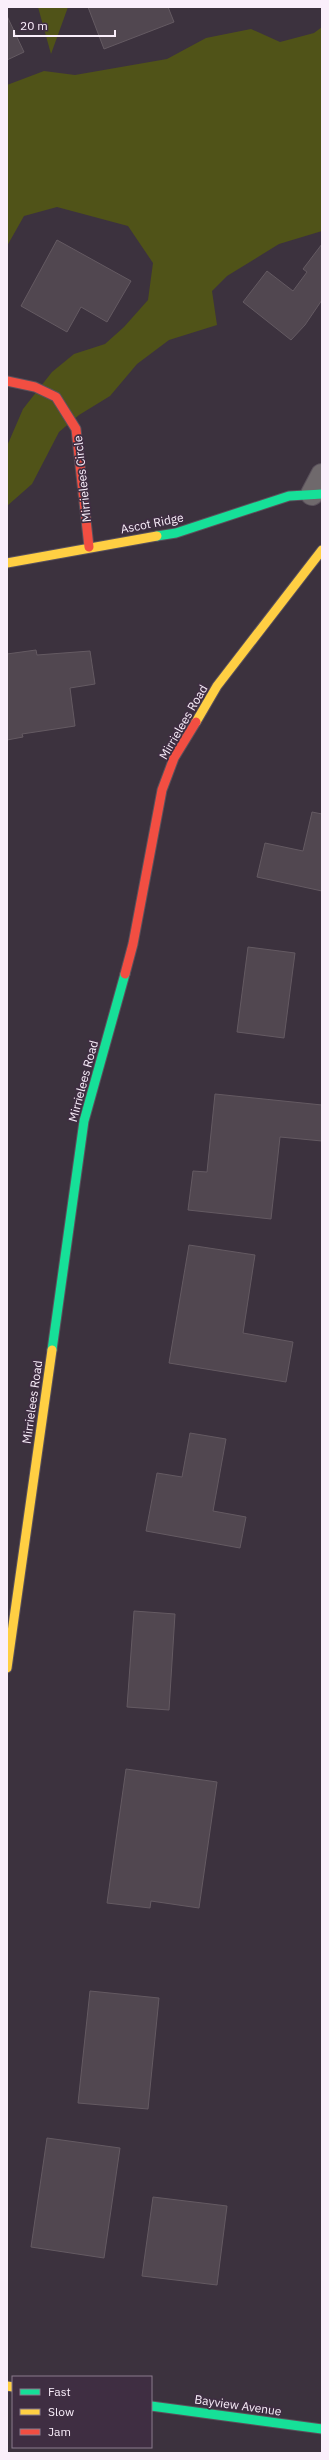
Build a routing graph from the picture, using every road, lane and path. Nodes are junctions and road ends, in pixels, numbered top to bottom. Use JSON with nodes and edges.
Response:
{"nodes":[{"id":1,"x":7,"y":381,"type":"edge"},
{"id":2,"x":322,"y":475,"type":"edge"},
{"id":3,"x":317,"y":494,"type":"edge"},
{"id":4,"x":89,"y":547,"type":"junction"},
{"id":5,"x":322,"y":550,"type":"edge"},
{"id":6,"x":7,"y":563,"type":"edge"},
{"id":7,"x":7,"y":1668,"type":"edge"},
{"id":8,"x":152,"y":2406,"type":"edge"},
{"id":9,"x":322,"y":2429,"type":"edge"}],
"edges":[{"from":1,"to":4,"type":"street","name":"Mirrielees Circle"},
{"from":2,"to":3,"type":"street"},
{"from":3,"to":4,"type":"street","name":"Ascot Ridge"},
{"from":4,"to":6,"type":"street","name":"Ascot Ridge"},
{"from":5,"to":7,"type":"street","name":"Mirrielees Road"},
{"from":8,"to":9,"type":"street","name":"Bayview Avenue"}]}
